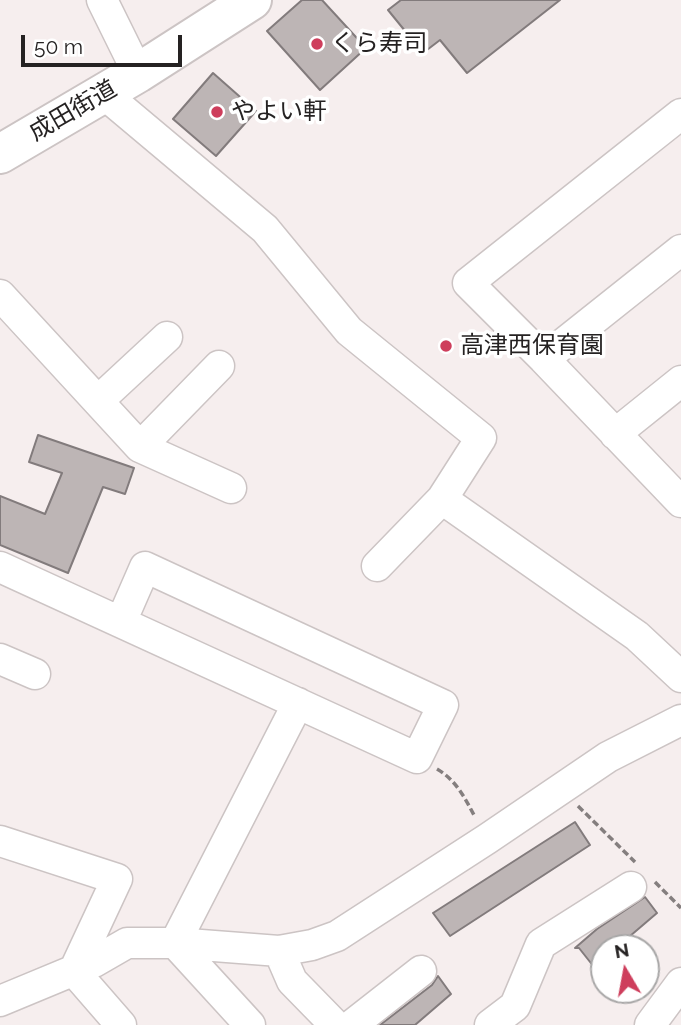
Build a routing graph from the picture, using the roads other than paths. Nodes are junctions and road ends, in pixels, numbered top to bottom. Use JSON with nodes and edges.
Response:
{"nodes":[{"id":1,"x":102,"y":0,"type":"edge"},
{"id":2,"x":253,"y":0,"type":"edge"},
{"id":3,"x":138,"y":73,"type":"junction"},
{"id":4,"x":103,"y":93,"type":"junction"},
{"id":5,"x":681,"y":114,"type":"edge"},
{"id":6,"x":0,"y":154,"type":"edge"},
{"id":7,"x":681,"y":250,"type":"edge"},
{"id":8,"x":0,"y":295,"type":"edge"},
{"id":9,"x":167,"y":337,"type":"dead end"},
{"id":10,"x":544,"y":359,"type":"junction"},
{"id":11,"x":219,"y":366,"type":"dead end"},
{"id":12,"x":681,"y":382,"type":"edge"},
{"id":13,"x":98,"y":401,"type":"junction"},
{"id":14,"x":615,"y":434,"type":"junction"},
{"id":15,"x":141,"y":447,"type":"junction"},
{"id":16,"x":231,"y":488,"type":"dead end"},
{"id":17,"x":442,"y":499,"type":"junction"},
{"id":18,"x":681,"y":502,"type":"edge"},
{"id":19,"x":377,"y":566,"type":"dead end"},
{"id":20,"x":0,"y":567,"type":"edge"},
{"id":21,"x":121,"y":622,"type":"junction"},
{"id":22,"x":0,"y":659,"type":"edge"},
{"id":23,"x":35,"y":674,"type":"dead end"},
{"id":24,"x":681,"y":677,"type":"edge"},
{"id":25,"x":299,"y":702,"type":"junction"},
{"id":26,"x":681,"y":720,"type":"edge"},
{"id":27,"x":0,"y":841,"type":"edge"},
{"id":28,"x":640,"y":877,"type":"road end"},
{"id":29,"x":175,"y":943,"type":"junction"},
{"id":30,"x":279,"y":951,"type":"junction"},
{"id":31,"x":74,"y":971,"type":"junction"},
{"id":32,"x":421,"y":971,"type":"dead end"},
{"id":33,"x":681,"y":983,"type":"edge"},
{"id":34,"x":0,"y":1001,"type":"edge"},
{"id":35,"x":108,"y":1020,"type":"edge"},
{"id":36,"x":250,"y":1025,"type":"edge"},
{"id":37,"x":335,"y":1025,"type":"edge"},
{"id":38,"x":352,"y":1025,"type":"edge"},
{"id":39,"x":489,"y":1025,"type":"edge"},
{"id":40,"x":650,"y":1025,"type":"edge"}],
"edges":[{"from":1,"to":3,"type":"street"},
{"from":2,"to":3,"type":"highway","name":"成田街道"},
{"from":3,"to":4,"type":"highway","name":"成田街道"},
{"from":4,"to":6,"type":"highway","name":"成田街道"},
{"from":4,"to":17,"type":"street"},
{"from":5,"to":10,"type":"street"},
{"from":7,"to":10,"type":"street"},
{"from":8,"to":13,"type":"street"},
{"from":9,"to":13,"type":"street"},
{"from":10,"to":14,"type":"street"},
{"from":11,"to":15,"type":"street"},
{"from":12,"to":14,"type":"street"},
{"from":13,"to":15,"type":"street"},
{"from":14,"to":18,"type":"street"},
{"from":15,"to":16,"type":"street"},
{"from":17,"to":19,"type":"street"},
{"from":17,"to":24,"type":"street"},
{"from":20,"to":21,"type":"street"},
{"from":21,"to":25,"type":"street"},
{"from":21,"to":25,"type":"street"},
{"from":22,"to":23,"type":"street"},
{"from":25,"to":29,"type":"street"},
{"from":26,"to":30,"type":"street"},
{"from":27,"to":31,"type":"street"},
{"from":28,"to":39,"type":"street"},
{"from":29,"to":30,"type":"street"},
{"from":29,"to":31,"type":"street"},
{"from":29,"to":36,"type":"street"},
{"from":30,"to":37,"type":"street"},
{"from":31,"to":34,"type":"street"},
{"from":31,"to":35,"type":"street"},
{"from":32,"to":38,"type":"street"},
{"from":33,"to":40,"type":"street"}]}
